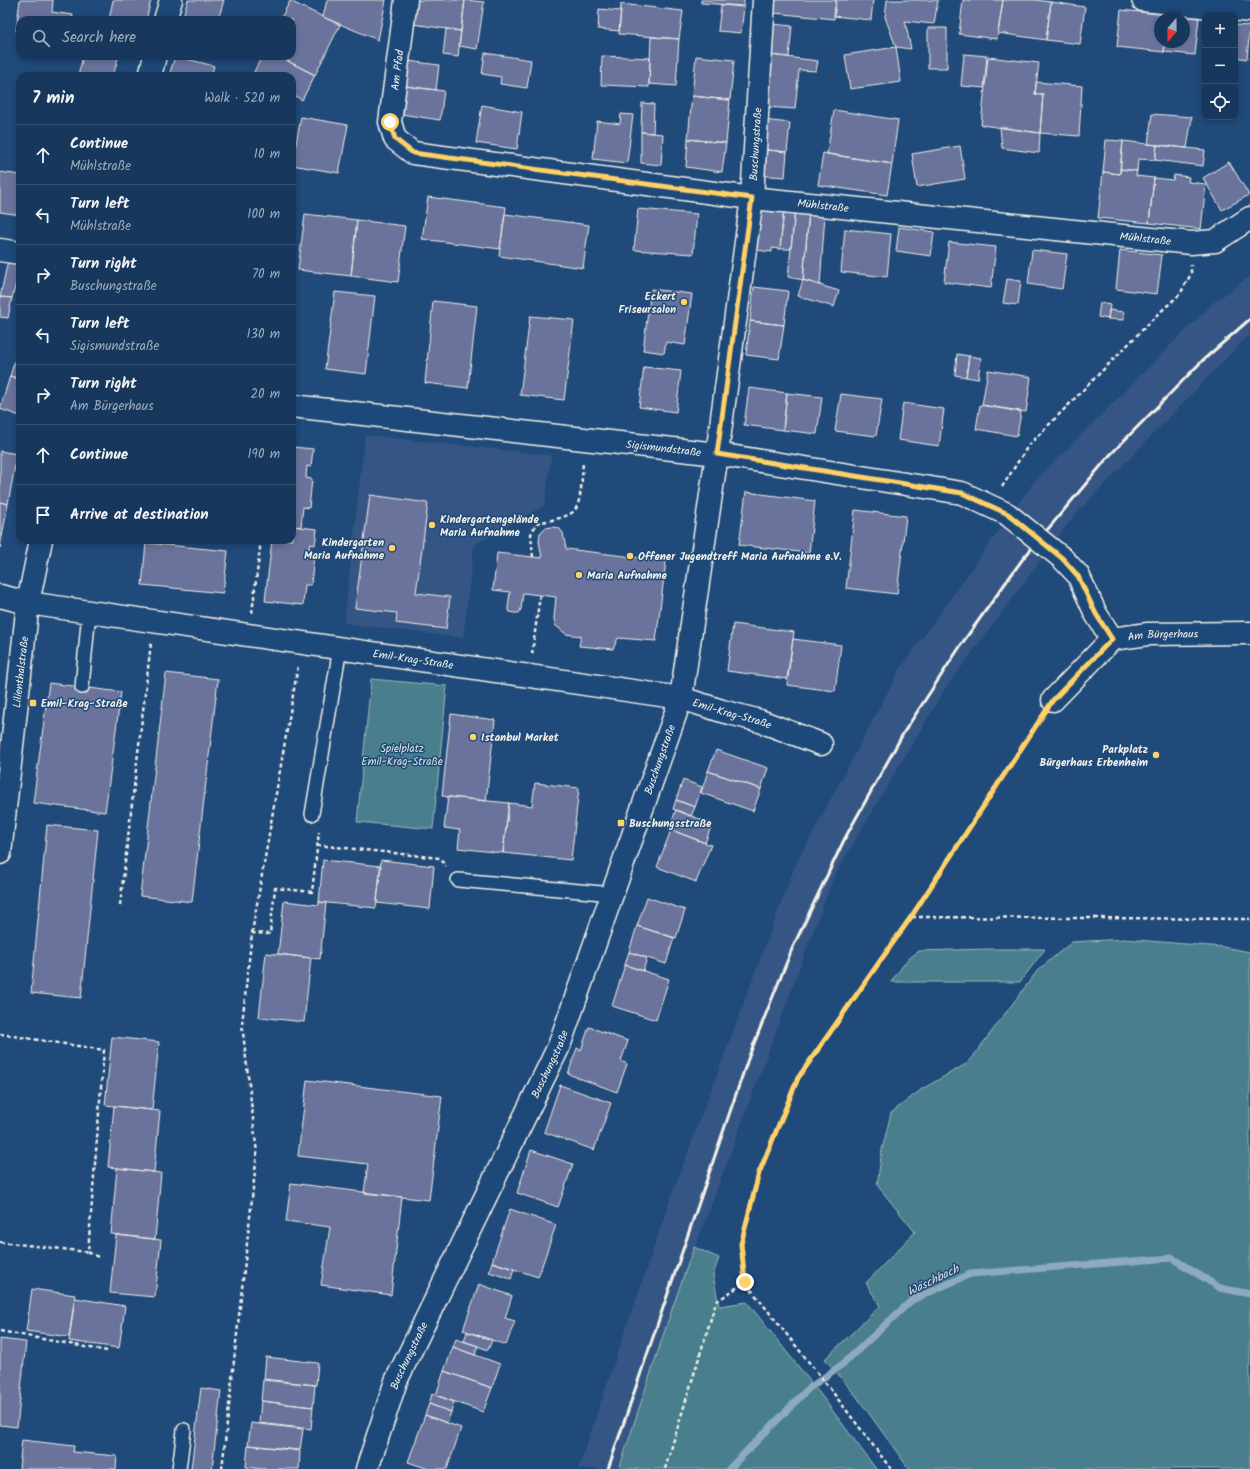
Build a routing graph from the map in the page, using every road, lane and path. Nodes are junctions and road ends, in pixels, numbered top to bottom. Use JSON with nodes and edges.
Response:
{"nodes":[{"id":1,"x":171,"y":0,"type":"edge"},
{"id":2,"x":406,"y":0,"type":"edge"},
{"id":3,"x":764,"y":0,"type":"edge"},
{"id":4,"x":1143,"y":0,"type":"edge"},
{"id":5,"x":1250,"y":11,"type":"edge"},
{"id":6,"x":166,"y":16,"type":"edge"},
{"id":7,"x":154,"y":60,"type":"edge"},
{"id":8,"x":151,"y":72,"type":"edge"},
{"id":9,"x":395,"y":139,"type":"joint"},
{"id":10,"x":752,"y":198,"type":"junction"},
{"id":11,"x":1250,"y":218,"type":"edge"},
{"id":12,"x":1191,"y":243,"type":"junction"},
{"id":13,"x":0,"y":250,"type":"edge"},
{"id":14,"x":16,"y":252,"type":"edge"},
{"id":15,"x":296,"y":406,"type":"edge"},
{"id":16,"x":586,"y":439,"type":"junction"},
{"id":17,"x":717,"y":454,"type":"junction"},
{"id":18,"x":998,"y":510,"type":"junction"},
{"id":19,"x":40,"y":544,"type":"edge"},
{"id":20,"x":261,"y":544,"type":"edge"},
{"id":21,"x":533,"y":557,"type":"dead end"},
{"id":22,"x":540,"y":595,"type":"dead end"},
{"id":23,"x":0,"y":596,"type":"edge"},
{"id":24,"x":28,"y":603,"type":"junction"},
{"id":25,"x":90,"y":612,"type":"junction"},
{"id":26,"x":154,"y":621,"type":"junction"},
{"id":27,"x":1250,"y":633,"type":"edge"},
{"id":28,"x":250,"y":635,"type":"junction"},
{"id":29,"x":1112,"y":639,"type":"junction"},
{"id":30,"x":302,"y":643,"type":"junction"},
{"id":31,"x":340,"y":648,"type":"junction"},
{"id":32,"x":529,"y":676,"type":"junction"},
{"id":33,"x":82,"y":687,"type":"dead end"},
{"id":34,"x":681,"y":698,"type":"junction"},
{"id":35,"x":1053,"y":700,"type":"joint"},
{"id":36,"x":821,"y":744,"type":"dead end"},
{"id":37,"x":312,"y":814,"type":"joint"},
{"id":38,"x":317,"y":845,"type":"junction"},
{"id":39,"x":0,"y":852,"type":"edge"},
{"id":40,"x":458,"y":880,"type":"joint"},
{"id":41,"x":613,"y":894,"type":"junction"},
{"id":42,"x":120,"y":905,"type":"dead end"},
{"id":43,"x":911,"y":917,"type":"junction"},
{"id":44,"x":1250,"y":919,"type":"edge"},
{"id":45,"x":252,"y":933,"type":"junction"},
{"id":46,"x":0,"y":1034,"type":"edge"},
{"id":47,"x":0,"y":1242,"type":"edge"},
{"id":48,"x":88,"y":1252,"type":"junction"},
{"id":49,"x":100,"y":1258,"type":"dead end"},
{"id":50,"x":745,"y":1282,"type":"junction"},
{"id":51,"x":0,"y":1331,"type":"edge"},
{"id":52,"x":107,"y":1351,"type":"dead end"},
{"id":53,"x":184,"y":1430,"type":"dead end"},
{"id":54,"x":179,"y":1469,"type":"edge"},
{"id":55,"x":222,"y":1469,"type":"edge"},
{"id":56,"x":367,"y":1469,"type":"edge"},
{"id":57,"x":665,"y":1469,"type":"edge"},
{"id":58,"x":891,"y":1469,"type":"edge"}],
"edges":[{"from":1,"to":6,"type":"street"},
{"from":2,"to":9,"type":"street","name":"Am Pfad"},
{"from":3,"to":10,"type":"street","name":"Buschungstraße"},
{"from":4,"to":5,"type":"street"},
{"from":7,"to":8,"type":"street"},
{"from":9,"to":10,"type":"street","name":"Mühlstraße"},
{"from":10,"to":12,"type":"street","name":"Mühlstraße"},
{"from":10,"to":17,"type":"street","name":"Buschungstraße"},
{"from":11,"to":12,"type":"street","name":"Mühlstraße"},
{"from":12,"to":18,"type":"path"},
{"from":13,"to":14,"type":"street"},
{"from":15,"to":16,"type":"street","name":"Sigismundstraße"},
{"from":16,"to":17,"type":"street","name":"Sigismundstraße"},
{"from":16,"to":21,"type":"path"},
{"from":17,"to":18,"type":"street","name":"Sigismundstraße"},
{"from":17,"to":34,"type":"street","name":"Buschungstraße"},
{"from":18,"to":29,"type":"street","name":"Sigismundstraße","bridge":true},
{"from":19,"to":24,"type":"street","name":"Lilienthalstraße"},
{"from":20,"to":28,"type":"path"},
{"from":22,"to":32,"type":"path"},
{"from":23,"to":24,"type":"street","name":"Emil-Krag-Straße"},
{"from":24,"to":25,"type":"street","name":"Emil-Krag-Straße"},
{"from":24,"to":39,"type":"street","name":"Lilienthalstraße"},
{"from":25,"to":26,"type":"street","name":"Emil-Krag-Straße"},
{"from":25,"to":33,"type":"lane"},
{"from":26,"to":28,"type":"street","name":"Emil-Krag-Straße"},
{"from":26,"to":42,"type":"path"},
{"from":27,"to":29,"type":"street","name":"Am Bürgerhaus"},
{"from":28,"to":30,"type":"street","name":"Emil-Krag-Straße"},
{"from":29,"to":35,"type":"street","name":"Am Bürgerhaus"},
{"from":30,"to":31,"type":"street","name":"Emil-Krag-Straße"},
{"from":30,"to":45,"type":"path"},
{"from":31,"to":32,"type":"street","name":"Emil-Krag-Straße"},
{"from":31,"to":37,"type":"lane"},
{"from":32,"to":34,"type":"street","name":"Emil-Krag-Straße"},
{"from":34,"to":36,"type":"street","name":"Emil-Krag-Straße"},
{"from":34,"to":41,"type":"street","name":"Buschungstraße"},
{"from":35,"to":43,"type":"path"},
{"from":37,"to":38,"type":"path"},
{"from":38,"to":40,"type":"path"},
{"from":38,"to":45,"type":"path"},
{"from":40,"to":41,"type":"lane"},
{"from":41,"to":56,"type":"street","name":"Buschungstraße"},
{"from":43,"to":44,"type":"path"},
{"from":43,"to":50,"type":"path"},
{"from":45,"to":55,"type":"path"},
{"from":46,"to":48,"type":"path"},
{"from":47,"to":48,"type":"path"},
{"from":48,"to":49,"type":"path"},
{"from":50,"to":57,"type":"path"},
{"from":50,"to":58,"type":"path"},
{"from":51,"to":52,"type":"path"},
{"from":53,"to":54,"type":"lane"}]}
